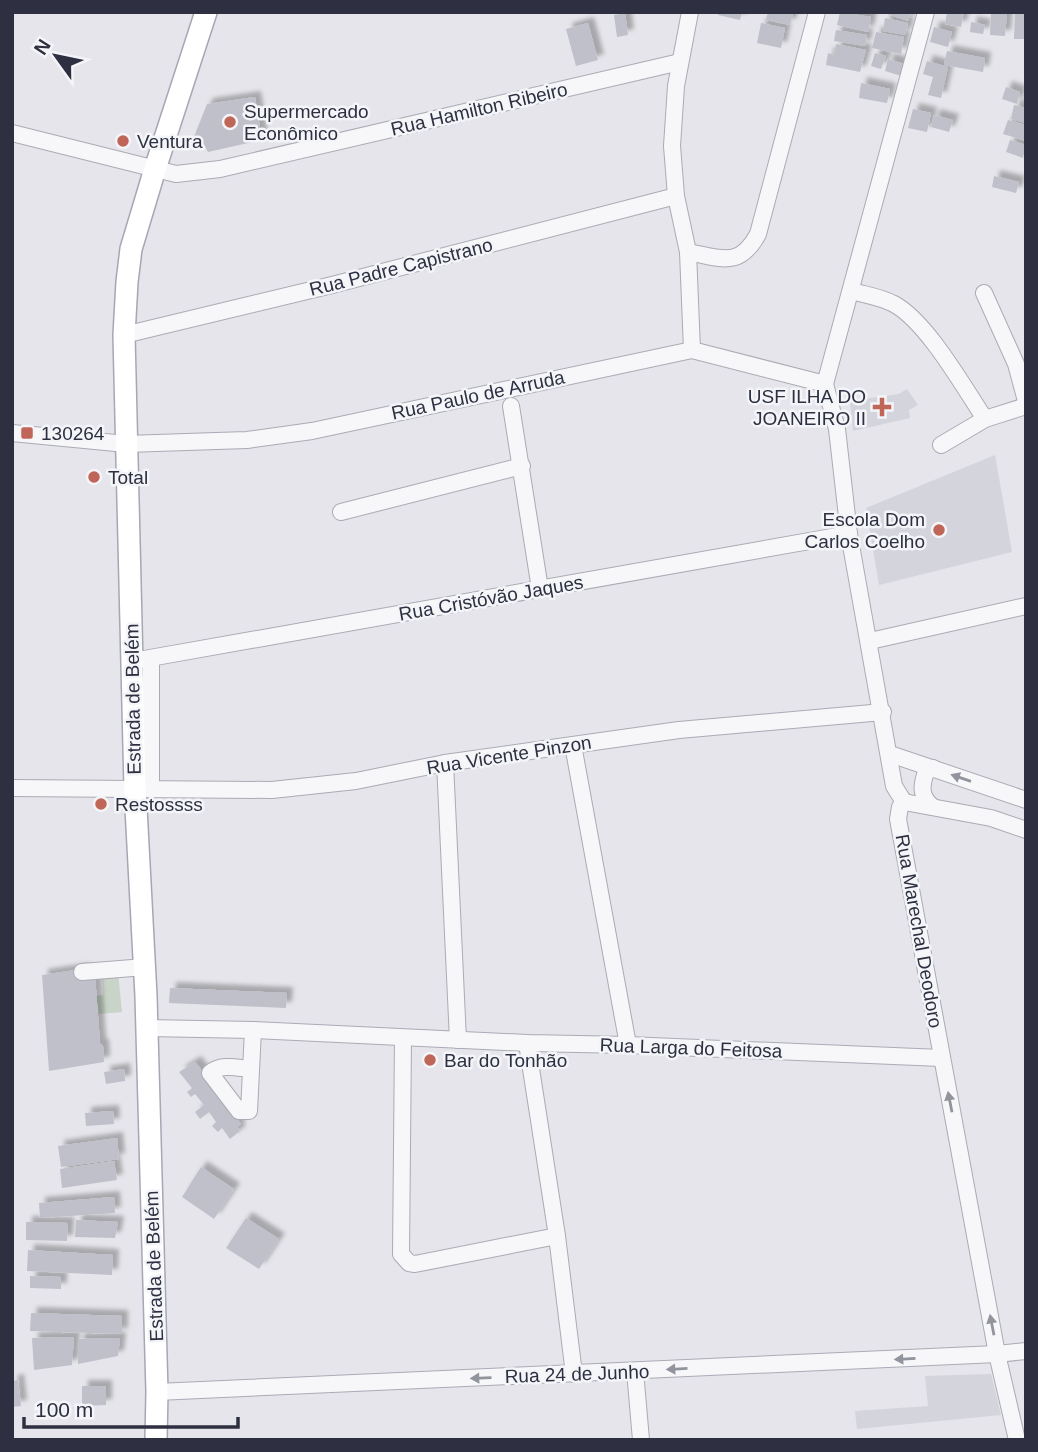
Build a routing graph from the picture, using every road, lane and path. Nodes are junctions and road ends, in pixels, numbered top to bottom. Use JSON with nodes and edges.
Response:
{"nodes":[{"id":1,"x":206,"y":12,"type":"edge"},
{"id":2,"x":690,"y":12,"type":"edge"},
{"id":3,"x":817,"y":12,"type":"edge"},
{"id":4,"x":926,"y":12,"type":"edge"},
{"id":5,"x":680,"y":62,"type":"junction"},
{"id":6,"x":12,"y":133,"type":"edge"},
{"id":7,"x":155,"y":169,"type":"junction"},
{"id":8,"x":676,"y":196,"type":"junction"},
{"id":9,"x":688,"y":252,"type":"junction"},
{"id":10,"x":852,"y":291,"type":"junction"},
{"id":11,"x":984,"y":293,"type":"dead end"},
{"id":12,"x":124,"y":335,"type":"junction"},
{"id":13,"x":692,"y":350,"type":"junction"},
{"id":14,"x":825,"y":384,"type":"junction"},
{"id":15,"x":1026,"y":404,"type":"edge"},
{"id":16,"x":511,"y":406,"type":"dead end"},
{"id":17,"x":985,"y":419,"type":"junction"},
{"id":18,"x":12,"y":433,"type":"edge"},
{"id":19,"x":126,"y":444,"type":"junction"},
{"id":20,"x":941,"y":445,"type":"dead end"},
{"id":21,"x":522,"y":466,"type":"junction"},
{"id":22,"x":341,"y":512,"type":"dead end"},
{"id":23,"x":849,"y":534,"type":"junction"},
{"id":24,"x":540,"y":589,"type":"junction"},
{"id":25,"x":1026,"y":606,"type":"edge"},
{"id":26,"x":870,"y":641,"type":"junction"},
{"id":27,"x":142,"y":660,"type":"junction"},
{"id":28,"x":883,"y":712,"type":"junction"},
{"id":29,"x":573,"y":745,"type":"junction"},
{"id":30,"x":890,"y":754,"type":"junction"},
{"id":31,"x":445,"y":763,"type":"junction"},
{"id":32,"x":933,"y":768,"type":"junction"},
{"id":33,"x":12,"y":788,"type":"edge"},
{"id":34,"x":143,"y":789,"type":"junction"},
{"id":35,"x":1026,"y":800,"type":"edge"},
{"id":36,"x":904,"y":802,"type":"junction"},
{"id":37,"x":933,"y":807,"type":"junction"},
{"id":38,"x":1026,"y":830,"type":"edge"},
{"id":39,"x":145,"y":967,"type":"junction"},
{"id":40,"x":82,"y":972,"type":"dead end"},
{"id":41,"x":147,"y":1028,"type":"junction"},
{"id":42,"x":253,"y":1030,"type":"junction"},
{"id":43,"x":403,"y":1038,"type":"junction"},
{"id":44,"x":458,"y":1040,"type":"junction"},
{"id":45,"x":527,"y":1043,"type":"junction"},
{"id":46,"x":628,"y":1045,"type":"junction"},
{"id":47,"x":941,"y":1058,"type":"junction"},
{"id":48,"x":251,"y":1069,"type":"dead end"},
{"id":49,"x":557,"y":1236,"type":"junction"},
{"id":50,"x":1026,"y":1351,"type":"edge"},
{"id":51,"x":997,"y":1354,"type":"junction"},
{"id":52,"x":635,"y":1371,"type":"junction"},
{"id":53,"x":574,"y":1374,"type":"junction"},
{"id":54,"x":157,"y":1392,"type":"junction"},
{"id":55,"x":156,"y":1440,"type":"edge"},
{"id":56,"x":641,"y":1440,"type":"edge"},
{"id":57,"x":1017,"y":1440,"type":"edge"}],
"edges":[{"from":1,"to":7,"type":"main road","name":"Estrada de Belém"},
{"from":2,"to":5,"type":"street"},
{"from":3,"to":9,"type":"street"},
{"from":4,"to":10,"type":"street"},
{"from":5,"to":7,"type":"street","name":"Rua Hamilton Ribeiro"},
{"from":5,"to":8,"type":"street"},
{"from":6,"to":7,"type":"street","name":"Rua Hamilton Ribeiro"},
{"from":7,"to":12,"type":"main road","name":"Estrada de Belém"},
{"from":8,"to":9,"type":"street"},
{"from":8,"to":12,"type":"street","name":"Rua Padre Capistrano"},
{"from":9,"to":13,"type":"street"},
{"from":10,"to":14,"type":"street"},
{"from":10,"to":17,"type":"street"},
{"from":11,"to":15,"type":"street"},
{"from":12,"to":19,"type":"main road","name":"Estrada de Belém"},
{"from":13,"to":14,"type":"street","name":"Rua Paulo de Arruda"},
{"from":13,"to":19,"type":"street","name":"Rua Paulo de Arruda"},
{"from":14,"to":23,"type":"street","name":"Rua Marechal Deodoro"},
{"from":15,"to":17,"type":"street"},
{"from":16,"to":21,"type":"street"},
{"from":17,"to":20,"type":"street"},
{"from":18,"to":19,"type":"street","name":"Rua Paulo de Arruda"},
{"from":19,"to":27,"type":"main road","name":"Estrada de Belém"},
{"from":21,"to":22,"type":"street"},
{"from":21,"to":24,"type":"street"},
{"from":23,"to":24,"type":"street","name":"Rua Cristóvão Jaques"},
{"from":23,"to":26,"type":"street","name":"Rua Marechal Deodoro"},
{"from":24,"to":27,"type":"street","name":"Rua Cristóvão Jaques"},
{"from":25,"to":26,"type":"street"},
{"from":26,"to":28,"type":"street","name":"Rua Marechal Deodoro"},
{"from":27,"to":34,"type":"main road","name":"Estrada de Belém"},
{"from":28,"to":29,"type":"street","name":"Rua Vicente Pinzon"},
{"from":28,"to":30,"type":"street","name":"Rua Marechal Deodoro"},
{"from":29,"to":31,"type":"street","name":"Rua Vicente Pinzon"},
{"from":29,"to":46,"type":"street"},
{"from":30,"to":32,"type":"street"},
{"from":30,"to":36,"type":"street","name":"Rua Marechal Deodoro"},
{"from":31,"to":34,"type":"street","name":"Rua Vicente Pinzon"},
{"from":31,"to":44,"type":"street"},
{"from":35,"to":32,"type":"street","one_way":true},
{"from":32,"to":37,"type":"street"},
{"from":33,"to":34,"type":"street","name":"Rua Vicente Pinzon"},
{"from":34,"to":39,"type":"main road","name":"Estrada de Belém"},
{"from":36,"to":37,"type":"street"},
{"from":36,"to":47,"type":"street","name":"Rua Marechal Deodoro"},
{"from":37,"to":38,"type":"street"},
{"from":39,"to":40,"type":"street"},
{"from":39,"to":41,"type":"main road","name":"Estrada de Belém"},
{"from":41,"to":42,"type":"street","name":"Rua Larga do Feitosa"},
{"from":41,"to":54,"type":"main road","name":"Estrada de Belém"},
{"from":42,"to":43,"type":"street","name":"Rua Larga do Feitosa"},
{"from":42,"to":48,"type":"street"},
{"from":43,"to":44,"type":"street","name":"Rua Larga do Feitosa"},
{"from":43,"to":49,"type":"street"},
{"from":44,"to":45,"type":"street","name":"Rua Larga do Feitosa"},
{"from":45,"to":46,"type":"street","name":"Rua Larga do Feitosa"},
{"from":45,"to":49,"type":"street"},
{"from":46,"to":47,"type":"street","name":"Rua Larga do Feitosa"},
{"from":51,"to":47,"type":"street","name":"Rua Marechal Deodoro","one_way":true},
{"from":49,"to":53,"type":"street"},
{"from":50,"to":51,"type":"street","name":"Rua 24 de Junho"},
{"from":51,"to":52,"type":"street","name":"Rua 24 de Junho","one_way":true},
{"from":51,"to":57,"type":"street","name":"Rua Marechal Deodoro"},
{"from":52,"to":53,"type":"street","name":"Rua 24 de Junho"},
{"from":52,"to":56,"type":"street"},
{"from":53,"to":54,"type":"street","name":"Rua 24 de Junho","one_way":true},
{"from":54,"to":55,"type":"main road","name":"Estrada de Belém"}]}
